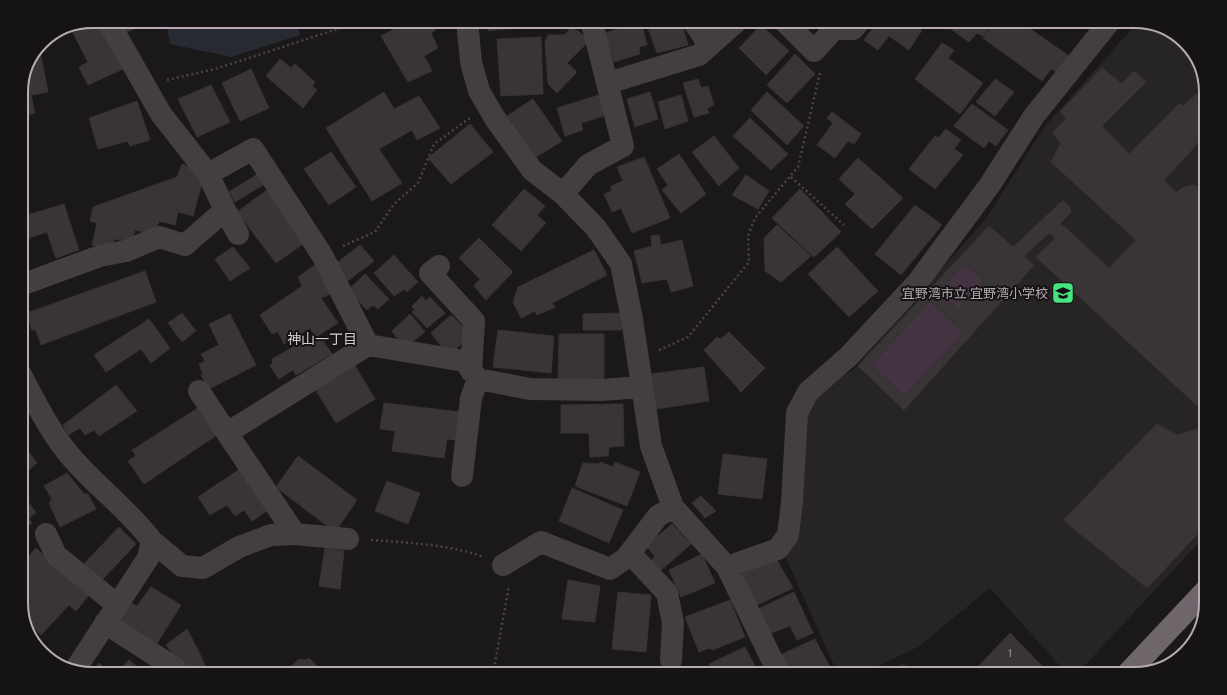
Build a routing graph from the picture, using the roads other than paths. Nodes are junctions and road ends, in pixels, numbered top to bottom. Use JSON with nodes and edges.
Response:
{"nodes":[{"id":1,"x":112,"y":28,"type":"edge"},
{"id":2,"x":468,"y":28,"type":"edge"},
{"id":3,"x":593,"y":28,"type":"edge"},
{"id":4,"x":698,"y":28,"type":"edge"},
{"id":5,"x":729,"y":28,"type":"edge"},
{"id":6,"x":791,"y":28,"type":"edge"},
{"id":7,"x":832,"y":28,"type":"edge"},
{"id":8,"x":1104,"y":28,"type":"edge"},
{"id":9,"x":710,"y":45,"type":"junction"},
{"id":10,"x":608,"y":83,"type":"junction"},
{"id":11,"x":208,"y":174,"type":"junction"},
{"id":12,"x":563,"y":194,"type":"junction"},
{"id":13,"x":225,"y":210,"type":"junction"},
{"id":14,"x":238,"y":234,"type":"dead end"},
{"id":15,"x":439,"y":266,"type":"dead end"},
{"id":16,"x":28,"y":282,"type":"edge"},
{"id":17,"x":368,"y":345,"type":"junction"},
{"id":18,"x":474,"y":375,"type":"junction"},
{"id":19,"x":642,"y":387,"type":"junction"},
{"id":20,"x":28,"y":388,"type":"edge"},
{"id":21,"x":199,"y":391,"type":"dead end"},
{"id":22,"x":227,"y":433,"type":"junction"},
{"id":23,"x":462,"y":476,"type":"dead end"},
{"id":24,"x":673,"y":507,"type":"junction"},
{"id":25,"x":46,"y":534,"type":"dead end"},
{"id":26,"x":295,"y":534,"type":"junction"},
{"id":27,"x":348,"y":539,"type":"road end"},
{"id":28,"x":152,"y":542,"type":"junction"},
{"id":29,"x":630,"y":553,"type":"junction"},
{"id":30,"x":508,"y":562,"type":"road end"},
{"id":31,"x":726,"y":567,"type":"junction"},
{"id":32,"x":1199,"y":597,"type":"edge"},
{"id":33,"x":117,"y":605,"type":"junction"},
{"id":34,"x":105,"y":624,"type":"junction"},
{"id":35,"x":671,"y":660,"type":"dead end"},
{"id":36,"x":79,"y":665,"type":"edge"},
{"id":37,"x":173,"y":667,"type":"edge"},
{"id":38,"x":776,"y":667,"type":"edge"},
{"id":39,"x":1134,"y":667,"type":"edge"}],
"edges":[{"from":1,"to":11,"type":"street"},
{"from":2,"to":12,"type":"street"},
{"from":3,"to":10,"type":"street"},
{"from":4,"to":9,"type":"street"},
{"from":5,"to":9,"type":"street"},
{"from":6,"to":7,"type":"street"},
{"from":8,"to":31,"type":"street"},
{"from":9,"to":10,"type":"street"},
{"from":10,"to":12,"type":"street"},
{"from":11,"to":13,"type":"street"},
{"from":11,"to":17,"type":"street"},
{"from":12,"to":19,"type":"street"},
{"from":13,"to":14,"type":"street"},
{"from":13,"to":16,"type":"street"},
{"from":15,"to":18,"type":"street"},
{"from":17,"to":18,"type":"street"},
{"from":17,"to":22,"type":"street"},
{"from":18,"to":19,"type":"street"},
{"from":18,"to":23,"type":"street"},
{"from":19,"to":24,"type":"street"},
{"from":20,"to":28,"type":"street"},
{"from":21,"to":22,"type":"street"},
{"from":22,"to":26,"type":"street"},
{"from":24,"to":29,"type":"street"},
{"from":24,"to":31,"type":"street"},
{"from":25,"to":33,"type":"street"},
{"from":26,"to":27,"type":"street"},
{"from":26,"to":28,"type":"street"},
{"from":28,"to":33,"type":"street"},
{"from":29,"to":30,"type":"street"},
{"from":29,"to":35,"type":"street"},
{"from":31,"to":38,"type":"street"},
{"from":32,"to":39,"type":"highway"},
{"from":33,"to":34,"type":"street"},
{"from":34,"to":36,"type":"street"},
{"from":34,"to":37,"type":"street"}]}
